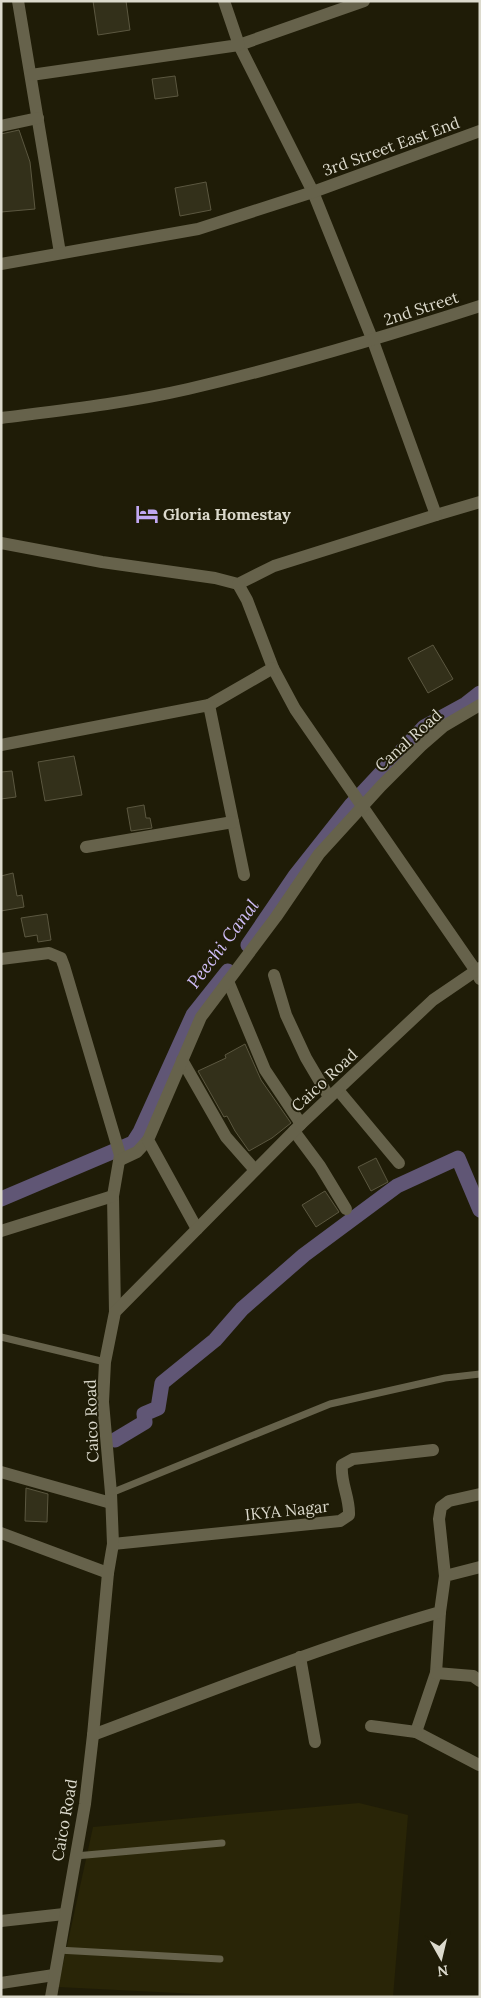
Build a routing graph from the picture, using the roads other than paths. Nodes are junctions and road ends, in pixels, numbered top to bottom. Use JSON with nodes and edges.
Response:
{"nodes":[{"id":1,"x":18,"y":1,"type":"edge"},
{"id":2,"x":224,"y":1,"type":"edge"},
{"id":3,"x":364,"y":1,"type":"edge"},
{"id":4,"x":239,"y":45,"type":"junction"},
{"id":5,"x":31,"y":75,"type":"junction"},
{"id":6,"x":38,"y":118,"type":"junction"},
{"id":7,"x":1,"y":126,"type":"edge"},
{"id":8,"x":480,"y":131,"type":"edge"},
{"id":9,"x":313,"y":192,"type":"junction"},
{"id":10,"x":60,"y":253,"type":"junction"},
{"id":11,"x":1,"y":264,"type":"edge"},
{"id":12,"x":480,"y":306,"type":"edge"},
{"id":13,"x":373,"y":341,"type":"junction"},
{"id":14,"x":1,"y":418,"type":"edge"},
{"id":15,"x":480,"y":502,"type":"edge"},
{"id":16,"x":436,"y":515,"type":"junction"},
{"id":17,"x":1,"y":544,"type":"edge"},
{"id":18,"x":238,"y":584,"type":"junction"},
{"id":19,"x":273,"y":668,"type":"junction"},
{"id":20,"x":209,"y":705,"type":"junction"},
{"id":21,"x":480,"y":705,"type":"edge"},
{"id":22,"x":1,"y":746,"type":"edge"},
{"id":23,"x":362,"y":804,"type":"junction"},
{"id":24,"x":233,"y":822,"type":"junction"},
{"id":25,"x":86,"y":847,"type":"dead end"},
{"id":26,"x":244,"y":875,"type":"dead end"},
{"id":27,"x":1,"y":959,"type":"edge"},
{"id":28,"x":478,"y":973,"type":"edge"},
{"id":29,"x":274,"y":976,"type":"dead end"},
{"id":30,"x":228,"y":980,"type":"junction"},
{"id":31,"x":182,"y":1060,"type":"junction"},
{"id":32,"x":334,"y":1093,"type":"junction"},
{"id":33,"x":297,"y":1127,"type":"junction"},
{"id":34,"x":148,"y":1140,"type":"junction"},
{"id":35,"x":120,"y":1157,"type":"junction"},
{"id":36,"x":400,"y":1163,"type":"dead end"},
{"id":37,"x":255,"y":1170,"type":"junction"},
{"id":38,"x":113,"y":1196,"type":"junction"},
{"id":39,"x":346,"y":1209,"type":"dead end"},
{"id":40,"x":196,"y":1229,"type":"junction"},
{"id":41,"x":1,"y":1230,"type":"edge"},
{"id":42,"x":116,"y":1312,"type":"junction"},
{"id":43,"x":1,"y":1337,"type":"edge"},
{"id":44,"x":105,"y":1362,"type":"junction"},
{"id":45,"x":480,"y":1374,"type":"edge"},
{"id":46,"x":433,"y":1450,"type":"dead end"},
{"id":47,"x":1,"y":1472,"type":"edge"},
{"id":48,"x":480,"y":1494,"type":"edge"},
{"id":49,"x":111,"y":1498,"type":"junction"},
{"id":50,"x":1,"y":1533,"type":"edge"},
{"id":51,"x":113,"y":1544,"type":"junction"},
{"id":52,"x":480,"y":1568,"type":"edge"},
{"id":53,"x":108,"y":1573,"type":"junction"},
{"id":54,"x":445,"y":1576,"type":"junction"},
{"id":55,"x":440,"y":1612,"type":"junction"},
{"id":56,"x":300,"y":1657,"type":"junction"},
{"id":57,"x":436,"y":1673,"type":"junction"},
{"id":58,"x":478,"y":1677,"type":"edge"},
{"id":59,"x":371,"y":1726,"type":"dead end"},
{"id":60,"x":416,"y":1732,"type":"junction"},
{"id":61,"x":93,"y":1735,"type":"junction"},
{"id":62,"x":315,"y":1742,"type":"dead end"},
{"id":63,"x":479,"y":1764,"type":"edge"},
{"id":64,"x":222,"y":1843,"type":"dead end"},
{"id":65,"x":75,"y":1856,"type":"junction"},
{"id":66,"x":64,"y":1914,"type":"junction"},
{"id":67,"x":1,"y":1921,"type":"edge"},
{"id":68,"x":58,"y":1950,"type":"junction"},
{"id":69,"x":220,"y":1958,"type":"dead end"},
{"id":70,"x":54,"y":1975,"type":"junction"},
{"id":71,"x":1,"y":1983,"type":"edge"},
{"id":72,"x":51,"y":1997,"type":"edge"}],
"edges":[{"from":1,"to":5,"type":"street"},
{"from":2,"to":4,"type":"street"},
{"from":3,"to":4,"type":"street"},
{"from":4,"to":5,"type":"street"},
{"from":4,"to":9,"type":"street"},
{"from":5,"to":6,"type":"street"},
{"from":6,"to":7,"type":"street"},
{"from":6,"to":10,"type":"street"},
{"from":8,"to":9,"type":"street","name":"3rd Street East End"},
{"from":9,"to":10,"type":"street","name":"3rd Street East End"},
{"from":9,"to":13,"type":"street"},
{"from":10,"to":11,"type":"street","name":"3rd Street East End"},
{"from":12,"to":13,"type":"street","name":"2nd Street"},
{"from":13,"to":14,"type":"street","name":"2nd Street"},
{"from":13,"to":16,"type":"street"},
{"from":15,"to":16,"type":"street"},
{"from":16,"to":18,"type":"street"},
{"from":17,"to":18,"type":"street"},
{"from":18,"to":19,"type":"street"},
{"from":19,"to":20,"type":"street"},
{"from":19,"to":23,"type":"street"},
{"from":20,"to":22,"type":"street"},
{"from":20,"to":24,"type":"street"},
{"from":21,"to":23,"type":"street","name":"Canal Road"},
{"from":23,"to":28,"type":"street"},
{"from":23,"to":30,"type":"street","name":"Canal Road"},
{"from":24,"to":25,"type":"street"},
{"from":24,"to":26,"type":"street"},
{"from":27,"to":35,"type":"street"},
{"from":28,"to":32,"type":"street","name":"Caico Road"},
{"from":29,"to":32,"type":"street"},
{"from":30,"to":31,"type":"street","name":"Canal Road"},
{"from":30,"to":33,"type":"street"},
{"from":31,"to":34,"type":"street","name":"Canal Road"},
{"from":31,"to":37,"type":"street"},
{"from":32,"to":33,"type":"street","name":"Caico Road"},
{"from":32,"to":36,"type":"street"},
{"from":33,"to":37,"type":"street","name":"Caico Road"},
{"from":33,"to":39,"type":"street"},
{"from":34,"to":35,"type":"street"},
{"from":34,"to":40,"type":"street"},
{"from":35,"to":38,"type":"street"},
{"from":37,"to":40,"type":"street","name":"Caico Road"},
{"from":38,"to":41,"type":"street"},
{"from":38,"to":42,"type":"street"},
{"from":40,"to":42,"type":"street","name":"Caico Road"},
{"from":42,"to":44,"type":"street","name":"Caico Road"},
{"from":43,"to":44,"type":"lane"},
{"from":44,"to":49,"type":"street","name":"Caico Road"},
{"from":45,"to":49,"type":"lane"},
{"from":46,"to":51,"type":"street","name":"IKYA Nagar"},
{"from":47,"to":49,"type":"street"},
{"from":48,"to":54,"type":"street"},
{"from":49,"to":51,"type":"street","name":"Caico Road"},
{"from":50,"to":53,"type":"street"},
{"from":51,"to":53,"type":"street","name":"Caico Road"},
{"from":52,"to":54,"type":"street"},
{"from":53,"to":61,"type":"street","name":"Caico Road"},
{"from":54,"to":55,"type":"street"},
{"from":55,"to":56,"type":"street"},
{"from":55,"to":57,"type":"street"},
{"from":56,"to":61,"type":"street"},
{"from":56,"to":62,"type":"street"},
{"from":57,"to":58,"type":"street"},
{"from":57,"to":60,"type":"street"},
{"from":59,"to":60,"type":"street"},
{"from":60,"to":63,"type":"street"},
{"from":61,"to":65,"type":"street","name":"Caico Road"},
{"from":64,"to":65,"type":"lane"},
{"from":65,"to":66,"type":"street","name":"Caico Road"},
{"from":66,"to":67,"type":"street"},
{"from":66,"to":68,"type":"street","name":"Caico Road"},
{"from":68,"to":69,"type":"lane"},
{"from":68,"to":70,"type":"street","name":"Caico Road"},
{"from":70,"to":71,"type":"street"},
{"from":70,"to":72,"type":"street","name":"Caico Road"}]}
